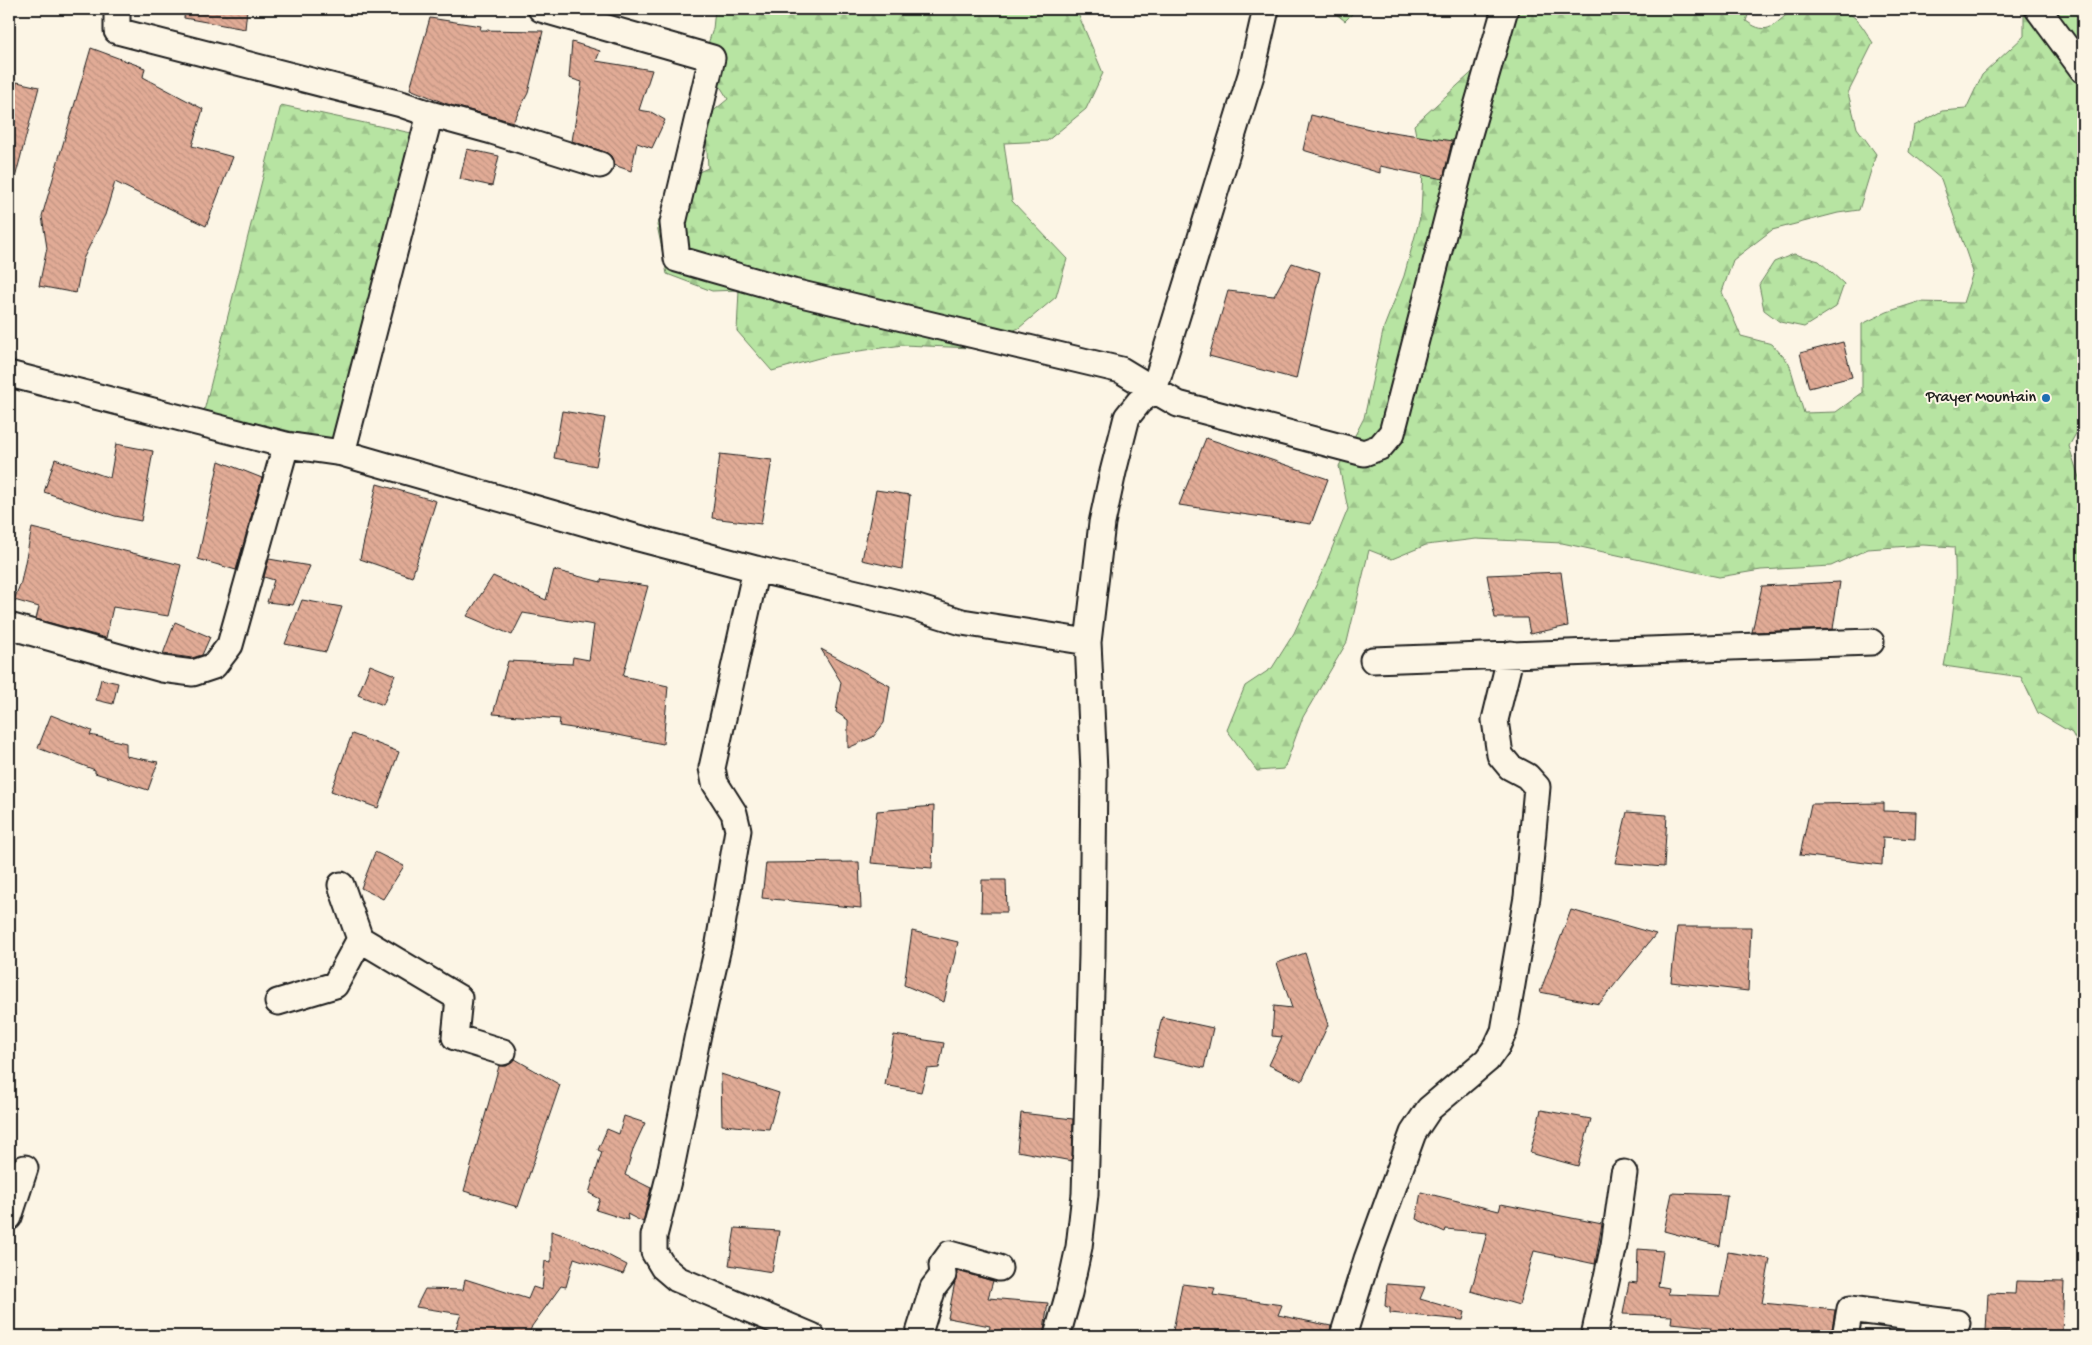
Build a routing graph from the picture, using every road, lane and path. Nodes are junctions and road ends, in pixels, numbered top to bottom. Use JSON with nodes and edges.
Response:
{"nodes":[{"id":1,"x":117,"y":9,"type":"edge"},
{"id":2,"x":541,"y":9,"type":"edge"},
{"id":3,"x":1266,"y":9,"type":"edge"},
{"id":4,"x":1505,"y":9,"type":"edge"},
{"id":5,"x":2038,"y":9,"type":"edge"},
{"id":6,"x":2083,"y":70,"type":"edge"},
{"id":7,"x":430,"y":114,"type":"junction"},
{"id":8,"x":600,"y":165,"type":"dead end"},
{"id":9,"x":9,"y":374,"type":"edge"},
{"id":10,"x":1154,"y":390,"type":"junction"},
{"id":11,"x":286,"y":445,"type":"junction"},
{"id":12,"x":342,"y":453,"type":"junction"},
{"id":13,"x":756,"y":569,"type":"junction"},
{"id":14,"x":9,"y":626,"type":"edge"},
{"id":15,"x":1088,"y":642,"type":"junction"},
{"id":16,"x":1871,"y":642,"type":"dead end"},
{"id":17,"x":1511,"y":654,"type":"junction"},
{"id":18,"x":1373,"y":660,"type":"dead end"},
{"id":19,"x":341,"y":885,"type":"dead end"},
{"id":20,"x":360,"y":939,"type":"junction"},
{"id":21,"x":278,"y":1002,"type":"dead end"},
{"id":22,"x":503,"y":1052,"type":"dead end"},
{"id":23,"x":25,"y":1168,"type":"dead end"},
{"id":24,"x":1624,"y":1173,"type":"dead end"},
{"id":25,"x":9,"y":1217,"type":"edge"},
{"id":26,"x":999,"y":1268,"type":"dead end"},
{"id":27,"x":1957,"y":1323,"type":"dead end"},
{"id":28,"x":812,"y":1336,"type":"edge"},
{"id":29,"x":918,"y":1336,"type":"edge"},
{"id":30,"x":1057,"y":1336,"type":"edge"},
{"id":31,"x":1343,"y":1336,"type":"edge"},
{"id":32,"x":1594,"y":1336,"type":"edge"},
{"id":33,"x":1845,"y":1336,"type":"edge"}],
"edges":[{"from":1,"to":7,"type":"street"},
{"from":2,"to":10,"type":"street"},
{"from":3,"to":10,"type":"street"},
{"from":4,"to":10,"type":"street"},
{"from":5,"to":6,"type":"street"},
{"from":7,"to":8,"type":"street"},
{"from":7,"to":12,"type":"street"},
{"from":9,"to":11,"type":"street"},
{"from":10,"to":15,"type":"street"},
{"from":11,"to":12,"type":"street"},
{"from":11,"to":14,"type":"street"},
{"from":12,"to":13,"type":"street"},
{"from":13,"to":15,"type":"street"},
{"from":13,"to":28,"type":"street"},
{"from":15,"to":30,"type":"street"},
{"from":16,"to":17,"type":"street"},
{"from":17,"to":18,"type":"street"},
{"from":17,"to":31,"type":"street"},
{"from":19,"to":20,"type":"street"},
{"from":20,"to":21,"type":"street"},
{"from":20,"to":22,"type":"street"},
{"from":23,"to":25,"type":"street"},
{"from":24,"to":32,"type":"street"},
{"from":26,"to":29,"type":"street"},
{"from":27,"to":33,"type":"street"}]}
